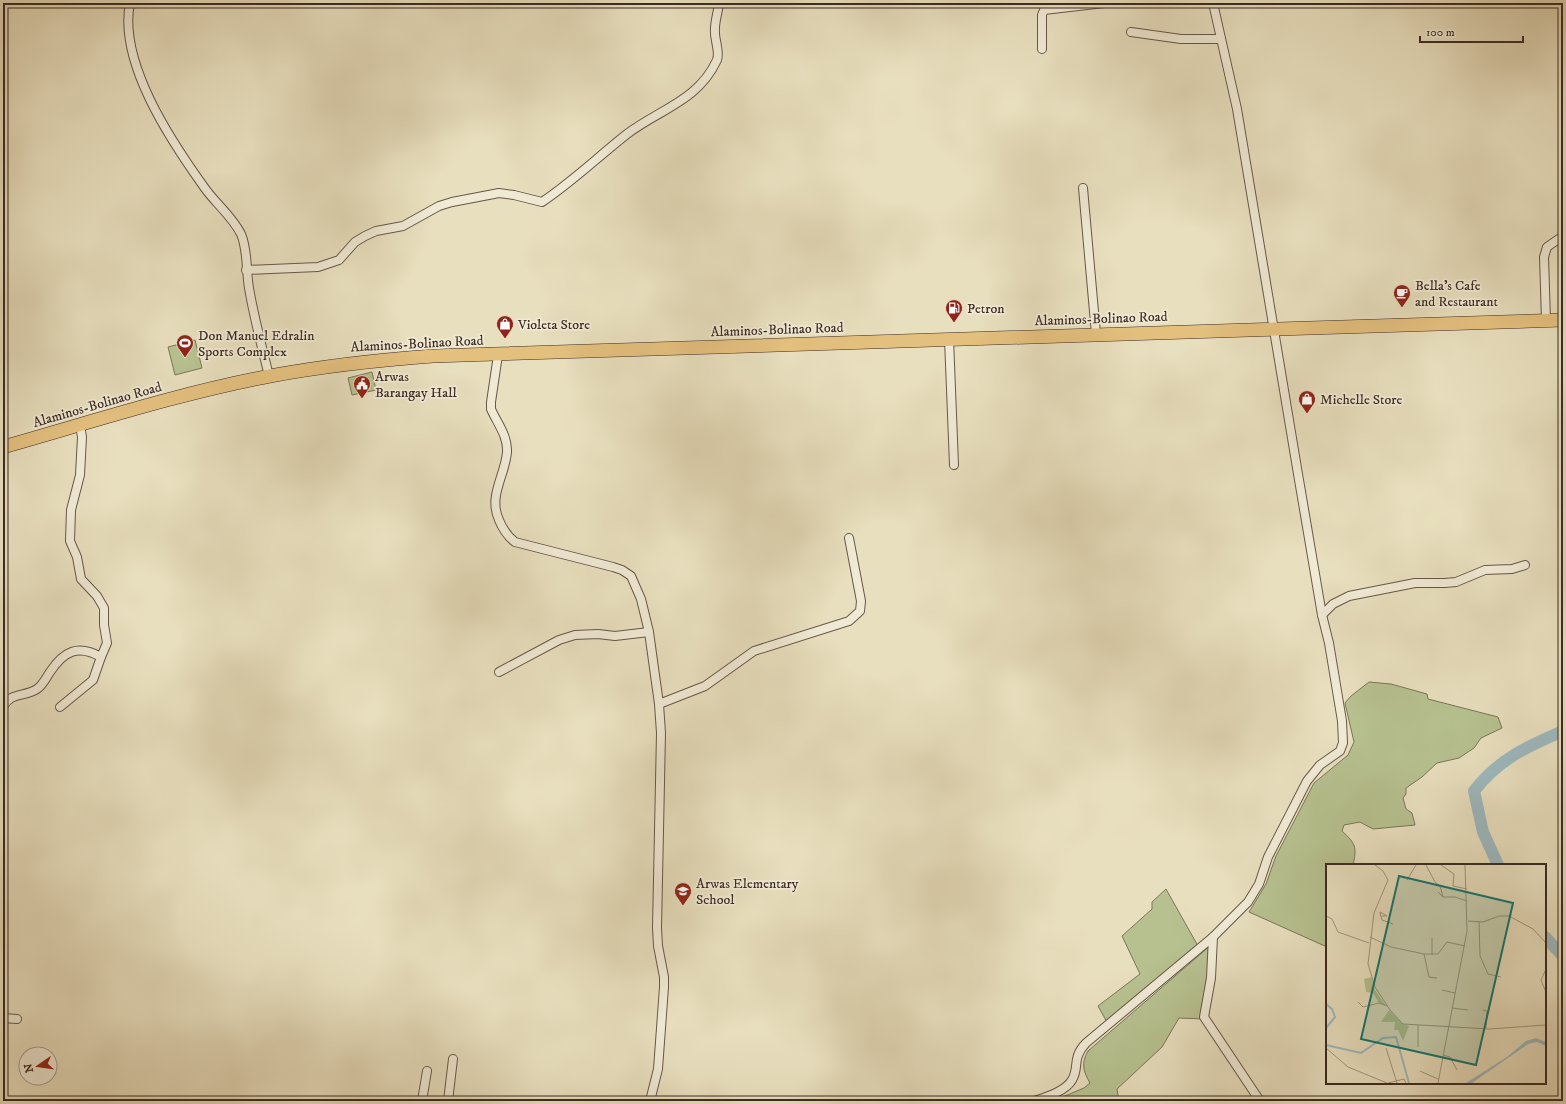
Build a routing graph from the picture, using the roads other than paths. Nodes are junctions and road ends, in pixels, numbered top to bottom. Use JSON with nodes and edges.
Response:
{"nodes":[{"id":1,"x":130,"y":3,"type":"edge"},
{"id":2,"x":719,"y":3,"type":"edge"},
{"id":3,"x":1104,"y":3,"type":"edge"},
{"id":4,"x":1213,"y":3,"type":"edge"},
{"id":5,"x":1131,"y":32,"type":"dead end"},
{"id":6,"x":1221,"y":39,"type":"junction"},
{"id":7,"x":1042,"y":49,"type":"dead end"},
{"id":8,"x":1082,"y":188,"type":"dead end"},
{"id":9,"x":1563,"y":236,"type":"edge"},
{"id":10,"x":246,"y":270,"type":"junction"},
{"id":11,"x":1563,"y":320,"type":"edge"},
{"id":12,"x":1546,"y":321,"type":"junction"},
{"id":13,"x":1273,"y":330,"type":"junction"},
{"id":14,"x":1096,"y":334,"type":"junction"},
{"id":15,"x":949,"y":339,"type":"junction"},
{"id":16,"x":498,"y":355,"type":"junction"},
{"id":17,"x":269,"y":376,"type":"junction"},
{"id":18,"x":80,"y":425,"type":"junction"},
{"id":19,"x":3,"y":447,"type":"edge"},
{"id":20,"x":954,"y":465,"type":"dead end"},
{"id":21,"x":849,"y":538,"type":"dead end"},
{"id":22,"x":1525,"y":565,"type":"dead end"},
{"id":23,"x":1322,"y":615,"type":"junction"},
{"id":24,"x":649,"y":632,"type":"junction"},
{"id":25,"x":101,"y":657,"type":"junction"},
{"id":26,"x":499,"y":672,"type":"dead end"},
{"id":27,"x":659,"y":704,"type":"junction"},
{"id":28,"x":3,"y":707,"type":"edge"},
{"id":29,"x":60,"y":707,"type":"dead end"},
{"id":30,"x":1213,"y":937,"type":"junction"},
{"id":31,"x":3,"y":1018,"type":"edge"},
{"id":32,"x":17,"y":1019,"type":"dead end"},
{"id":33,"x":453,"y":1059,"type":"dead end"},
{"id":34,"x":427,"y":1070,"type":"dead end"},
{"id":35,"x":422,"y":1101,"type":"edge"},
{"id":36,"x":448,"y":1101,"type":"edge"},
{"id":37,"x":650,"y":1101,"type":"edge"},
{"id":38,"x":1034,"y":1101,"type":"edge"},
{"id":39,"x":1260,"y":1101,"type":"edge"}],
"edges":[{"from":1,"to":10,"type":"street"},
{"from":2,"to":10,"type":"street"},
{"from":3,"to":7,"type":"street"},
{"from":4,"to":6,"type":"street"},
{"from":5,"to":6,"type":"street"},
{"from":6,"to":13,"type":"street"},
{"from":8,"to":14,"type":"street"},
{"from":9,"to":12,"type":"street"},
{"from":10,"to":17,"type":"street"},
{"from":11,"to":12,"type":"main road","name":"Alaminos-Bolinao Road"},
{"from":12,"to":13,"type":"main road","name":"Alaminos-Bolinao Road"},
{"from":13,"to":14,"type":"main road","name":"Alaminos-Bolinao Road"},
{"from":13,"to":23,"type":"street"},
{"from":14,"to":15,"type":"main road","name":"Alaminos-Bolinao Road"},
{"from":15,"to":16,"type":"main road","name":"Alaminos-Bolinao Road"},
{"from":15,"to":20,"type":"street"},
{"from":16,"to":17,"type":"main road","name":"Alaminos-Bolinao Road"},
{"from":16,"to":24,"type":"street"},
{"from":17,"to":18,"type":"main road","name":"Alaminos-Bolinao Road"},
{"from":18,"to":19,"type":"main road","name":"Alaminos-Bolinao Road"},
{"from":18,"to":25,"type":"street"},
{"from":21,"to":27,"type":"street"},
{"from":22,"to":23,"type":"street"},
{"from":23,"to":30,"type":"street"},
{"from":24,"to":26,"type":"street"},
{"from":24,"to":27,"type":"street"},
{"from":25,"to":28,"type":"street"},
{"from":25,"to":29,"type":"street"},
{"from":27,"to":37,"type":"street"},
{"from":30,"to":38,"type":"street"},
{"from":30,"to":39,"type":"street"},
{"from":31,"to":32,"type":"street"},
{"from":33,"to":36,"type":"street"},
{"from":34,"to":35,"type":"street"}]}
